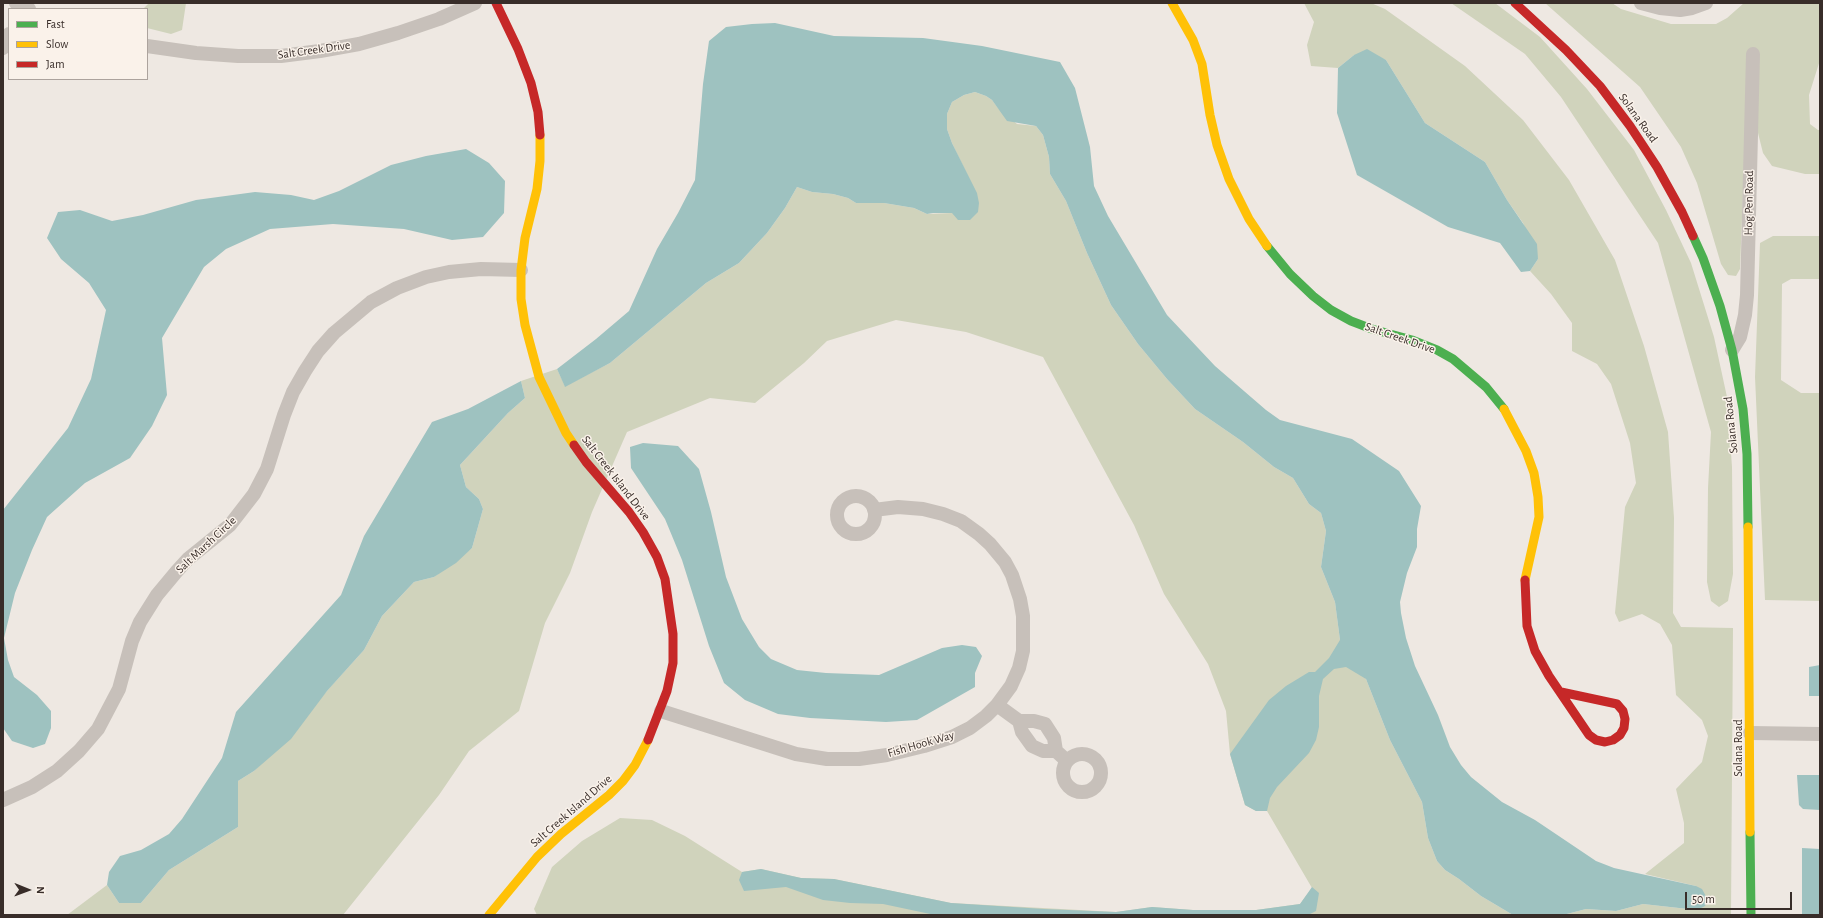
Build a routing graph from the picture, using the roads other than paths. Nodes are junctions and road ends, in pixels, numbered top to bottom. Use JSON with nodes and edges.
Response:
{"nodes":[{"id":1,"x":475,"y":3,"type":"edge"},
{"id":2,"x":496,"y":3,"type":"edge"},
{"id":3,"x":1172,"y":3,"type":"edge"},
{"id":4,"x":1515,"y":3,"type":"edge"},
{"id":5,"x":1641,"y":3,"type":"edge"},
{"id":6,"x":1706,"y":3,"type":"edge"},
{"id":7,"x":8,"y":36,"type":"edge"},
{"id":8,"x":148,"y":46,"type":"edge"},
{"id":9,"x":3,"y":48,"type":"edge"},
{"id":10,"x":1752,"y":54,"type":"dead end"},
{"id":11,"x":521,"y":270,"type":"junction"},
{"id":12,"x":1732,"y":350,"type":"junction"},
{"id":13,"x":874,"y":510,"type":"dead end"},
{"id":14,"x":1561,"y":692,"type":"junction"},
{"id":15,"x":997,"y":705,"type":"junction"},
{"id":16,"x":661,"y":711,"type":"junction"},
{"id":17,"x":1019,"y":721,"type":"junction"},
{"id":18,"x":1750,"y":733,"type":"junction"},
{"id":19,"x":1820,"y":734,"type":"edge"},
{"id":20,"x":1056,"y":752,"type":"junction"},
{"id":21,"x":1067,"y":761,"type":"dead end"},
{"id":22,"x":3,"y":800,"type":"edge"},
{"id":23,"x":489,"y":915,"type":"edge"},
{"id":24,"x":1751,"y":915,"type":"edge"}],
"edges":[{"from":1,"to":8,"type":"street","name":"Salt Creek Drive"},
{"from":2,"to":11,"type":"street","name":"Salt Creek Island Drive"},
{"from":3,"to":14,"type":"street","name":"Salt Creek Drive"},
{"from":4,"to":12,"type":"street","name":"Solana Road"},
{"from":5,"to":6,"type":"street"},
{"from":7,"to":9,"type":"street"},
{"from":10,"to":12,"type":"street","name":"Hog Pen Road"},
{"from":11,"to":16,"type":"street","name":"Salt Creek Island Drive"},
{"from":11,"to":22,"type":"street","name":"Salt Marsh Circle"},
{"from":12,"to":18,"type":"street","name":"Solana Road"},
{"from":13,"to":15,"type":"street","name":"Fish Hook Way"},
{"from":14,"to":14,"type":"street","name":"Salt Creek Drive"},
{"from":15,"to":16,"type":"street","name":"Fish Hook Way"},
{"from":15,"to":17,"type":"street"},
{"from":16,"to":23,"type":"street","name":"Salt Creek Island Drive"},
{"from":17,"to":20,"type":"street"},
{"from":17,"to":20,"type":"street"},
{"from":18,"to":19,"type":"street"},
{"from":18,"to":24,"type":"street","name":"Solana Road"},
{"from":20,"to":21,"type":"street"}]}
